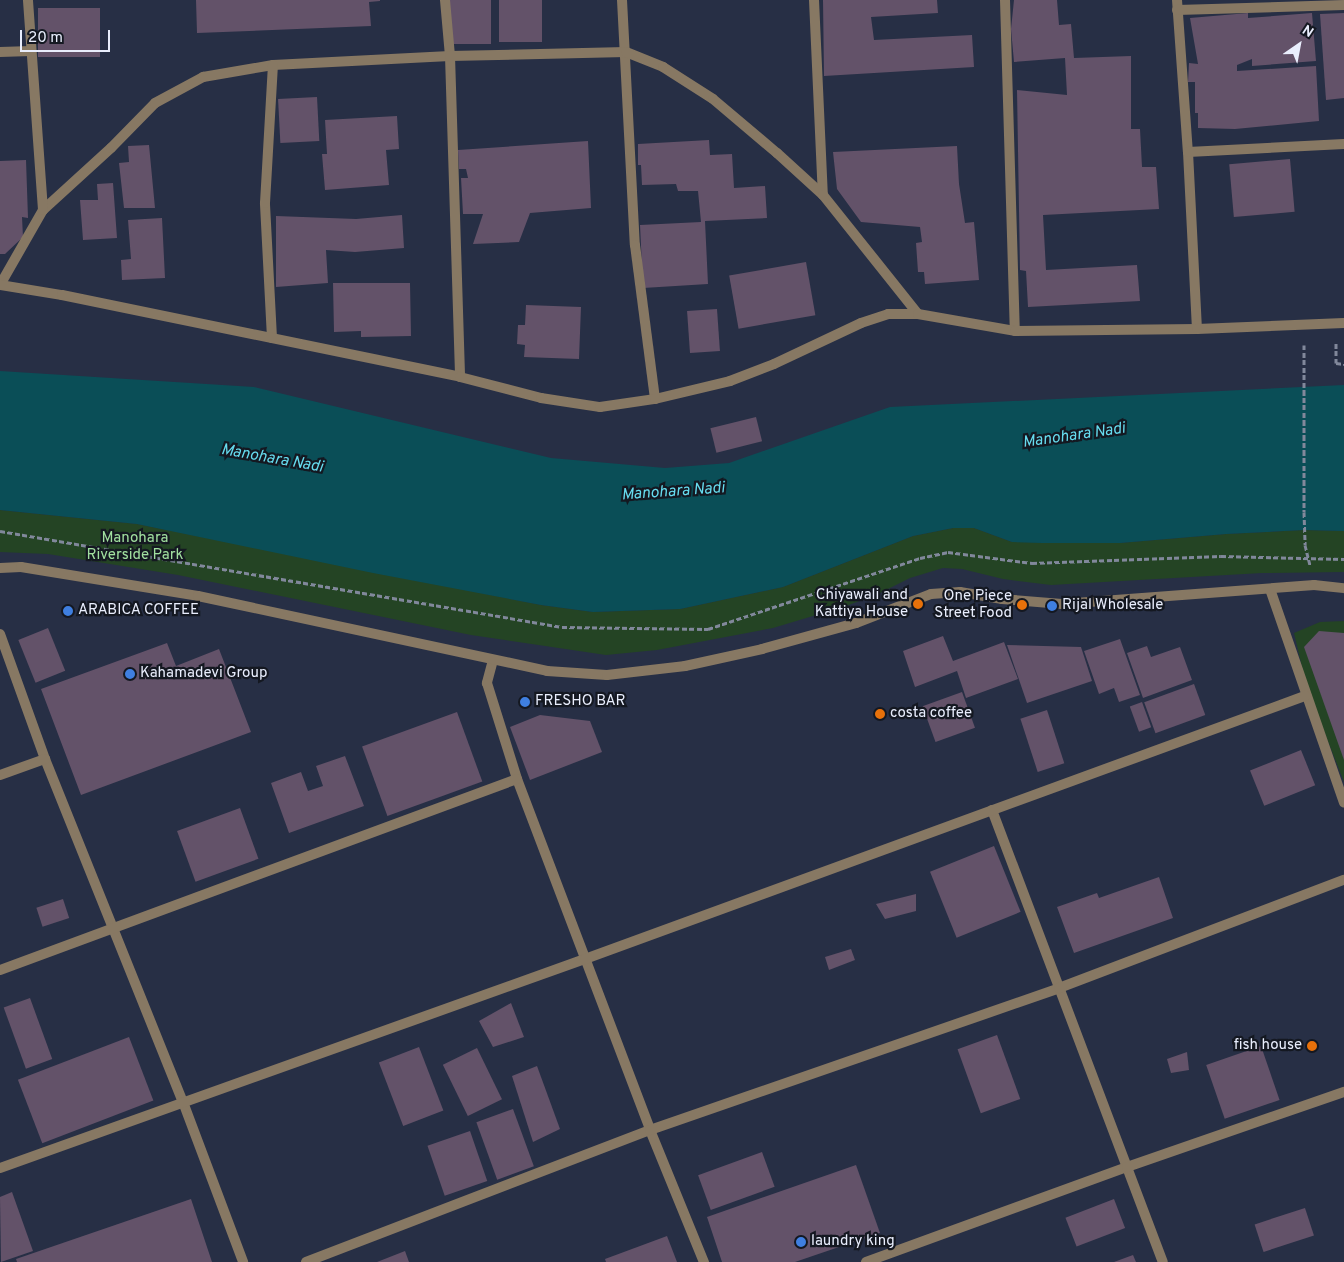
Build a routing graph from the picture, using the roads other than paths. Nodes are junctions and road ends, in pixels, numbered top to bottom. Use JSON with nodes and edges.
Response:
{"nodes":[{"id":1,"x":28,"y":0,"type":"edge"},
{"id":2,"x":445,"y":0,"type":"edge"},
{"id":3,"x":622,"y":0,"type":"edge"},
{"id":4,"x":814,"y":0,"type":"edge"},
{"id":5,"x":1005,"y":0,"type":"edge"},
{"id":6,"x":1177,"y":5,"type":"edge"},
{"id":7,"x":1344,"y":5,"type":"edge"},
{"id":8,"x":31,"y":51,"type":"junction"},
{"id":9,"x":0,"y":52,"type":"edge"},
{"id":10,"x":626,"y":52,"type":"junction"},
{"id":11,"x":450,"y":56,"type":"junction"},
{"id":12,"x":273,"y":65,"type":"junction"},
{"id":13,"x":1344,"y":144,"type":"edge"},
{"id":14,"x":1188,"y":152,"type":"junction"},
{"id":15,"x":824,"y":195,"type":"junction"},
{"id":16,"x":43,"y":210,"type":"junction"},
{"id":17,"x":0,"y":285,"type":"edge"},
{"id":18,"x":918,"y":314,"type":"junction"},
{"id":19,"x":1344,"y":323,"type":"edge"},
{"id":20,"x":1197,"y":330,"type":"junction"},
{"id":21,"x":1015,"y":331,"type":"junction"},
{"id":22,"x":272,"y":338,"type":"junction"},
{"id":23,"x":460,"y":377,"type":"junction"},
{"id":24,"x":655,"y":399,"type":"junction"},
{"id":25,"x":0,"y":568,"type":"edge"},
{"id":26,"x":1344,"y":588,"type":"edge"},
{"id":27,"x":1270,"y":589,"type":"junction"},
{"id":28,"x":0,"y":634,"type":"edge"},
{"id":29,"x":493,"y":660,"type":"junction"},
{"id":30,"x":1306,"y":696,"type":"junction"},
{"id":31,"x":45,"y":759,"type":"junction"},
{"id":32,"x":0,"y":775,"type":"edge"},
{"id":33,"x":517,"y":779,"type":"junction"},
{"id":34,"x":1344,"y":803,"type":"edge"},
{"id":35,"x":992,"y":810,"type":"junction"},
{"id":36,"x":1344,"y":880,"type":"edge"},
{"id":37,"x":113,"y":930,"type":"junction"},
{"id":38,"x":585,"y":959,"type":"junction"},
{"id":39,"x":0,"y":970,"type":"edge"},
{"id":40,"x":1059,"y":988,"type":"junction"},
{"id":41,"x":1344,"y":1092,"type":"edge"},
{"id":42,"x":183,"y":1102,"type":"junction"},
{"id":43,"x":650,"y":1130,"type":"junction"},
{"id":44,"x":1127,"y":1167,"type":"junction"},
{"id":45,"x":0,"y":1168,"type":"edge"},
{"id":46,"x":243,"y":1262,"type":"edge"},
{"id":47,"x":306,"y":1262,"type":"edge"},
{"id":48,"x":704,"y":1262,"type":"edge"},
{"id":49,"x":866,"y":1262,"type":"edge"},
{"id":50,"x":1163,"y":1262,"type":"edge"}],
"edges":[{"from":1,"to":8,"type":"street"},
{"from":2,"to":11,"type":"street"},
{"from":3,"to":10,"type":"street"},
{"from":4,"to":15,"type":"street"},
{"from":5,"to":21,"type":"street"},
{"from":6,"to":7,"type":"street"},
{"from":6,"to":14,"type":"street"},
{"from":8,"to":9,"type":"street"},
{"from":8,"to":16,"type":"street"},
{"from":10,"to":11,"type":"street"},
{"from":10,"to":15,"type":"street"},
{"from":10,"to":24,"type":"street"},
{"from":11,"to":12,"type":"street"},
{"from":11,"to":23,"type":"street"},
{"from":12,"to":16,"type":"street"},
{"from":12,"to":22,"type":"street"},
{"from":13,"to":14,"type":"street"},
{"from":14,"to":20,"type":"street"},
{"from":15,"to":18,"type":"street"},
{"from":16,"to":17,"type":"street"},
{"from":17,"to":22,"type":"street"},
{"from":18,"to":21,"type":"street"},
{"from":18,"to":24,"type":"street"},
{"from":19,"to":20,"type":"street"},
{"from":20,"to":21,"type":"street"},
{"from":22,"to":23,"type":"street"},
{"from":23,"to":24,"type":"street"},
{"from":25,"to":29,"type":"street"},
{"from":26,"to":27,"type":"street"},
{"from":27,"to":29,"type":"street"},
{"from":27,"to":30,"type":"street"},
{"from":28,"to":31,"type":"street"},
{"from":29,"to":33,"type":"street"},
{"from":30,"to":34,"type":"street"},
{"from":30,"to":35,"type":"street"},
{"from":31,"to":32,"type":"street"},
{"from":31,"to":37,"type":"street"},
{"from":33,"to":37,"type":"street"},
{"from":33,"to":38,"type":"street"},
{"from":35,"to":38,"type":"street"},
{"from":35,"to":40,"type":"street"},
{"from":36,"to":40,"type":"street"},
{"from":37,"to":39,"type":"street"},
{"from":37,"to":42,"type":"street"},
{"from":38,"to":42,"type":"street"},
{"from":38,"to":43,"type":"street"},
{"from":40,"to":43,"type":"street"},
{"from":40,"to":44,"type":"street"},
{"from":41,"to":44,"type":"street"},
{"from":42,"to":45,"type":"street"},
{"from":42,"to":46,"type":"street"},
{"from":43,"to":47,"type":"street"},
{"from":43,"to":48,"type":"street"},
{"from":44,"to":49,"type":"street"},
{"from":44,"to":50,"type":"street"}]}
